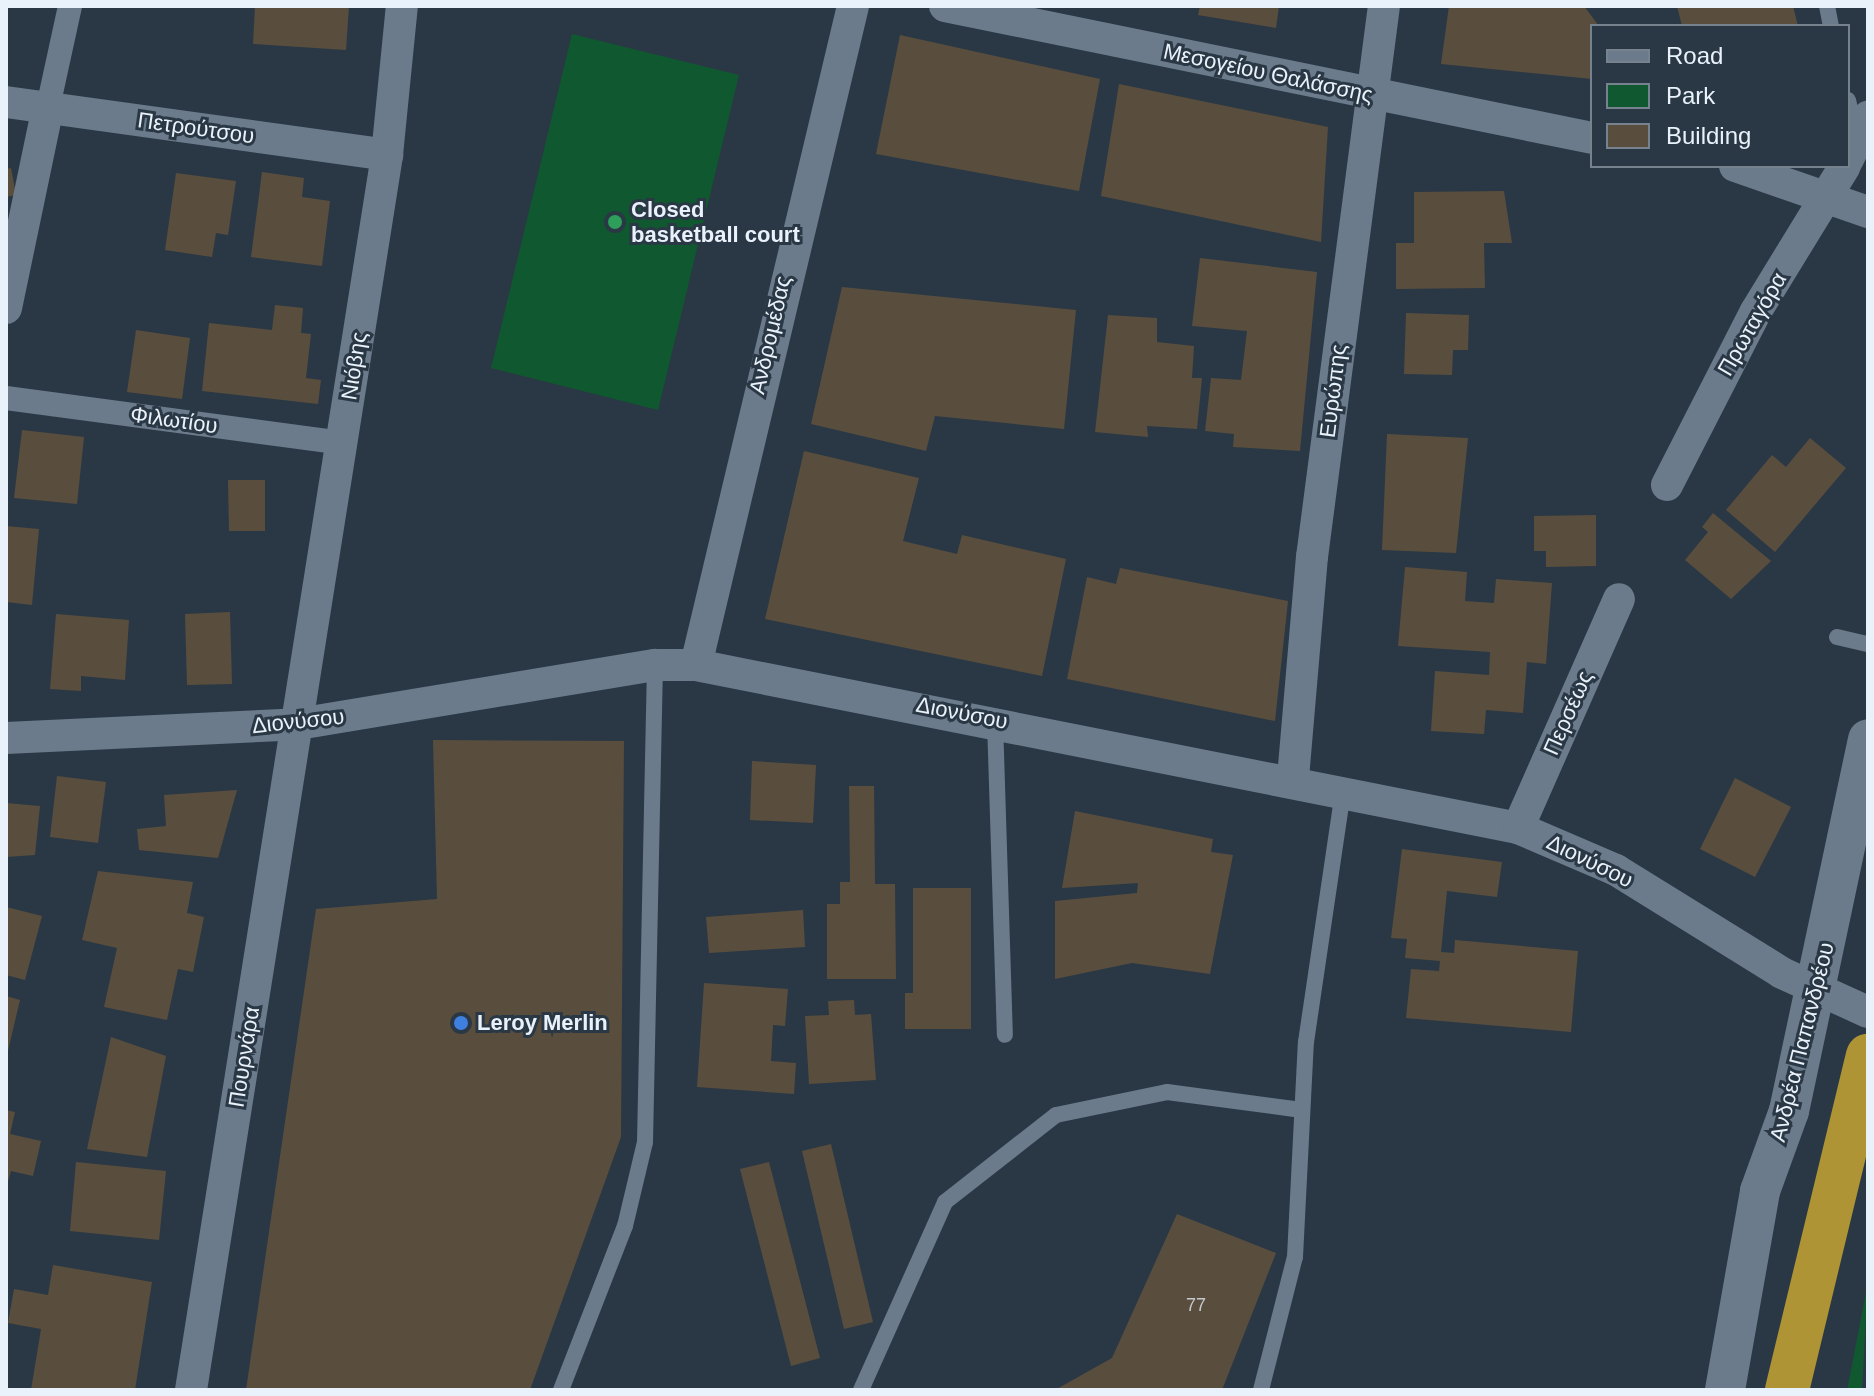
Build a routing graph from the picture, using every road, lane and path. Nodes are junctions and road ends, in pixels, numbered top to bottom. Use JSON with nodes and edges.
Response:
{"nodes":[{"id":1,"x":70,"y":6,"type":"edge"},
{"id":2,"x":402,"y":6,"type":"edge"},
{"id":3,"x":853,"y":6,"type":"edge"},
{"id":4,"x":945,"y":6,"type":"edge"},
{"id":5,"x":1384,"y":6,"type":"edge"},
{"id":6,"x":1370,"y":95,"type":"junction"},
{"id":7,"x":6,"y":102,"type":"edge"},
{"id":8,"x":48,"y":107,"type":"junction"},
{"id":9,"x":1850,"y":115,"type":"edge"},
{"id":10,"x":1590,"y":138,"type":"edge"},
{"id":11,"x":1854,"y":146,"type":"edge"},
{"id":12,"x":387,"y":155,"type":"junction"},
{"id":13,"x":1741,"y":168,"type":"edge"},
{"id":14,"x":1843,"y":168,"type":"edge"},
{"id":15,"x":1828,"y":196,"type":"junction"},
{"id":16,"x":1868,"y":212,"type":"edge"},
{"id":17,"x":6,"y":308,"type":"edge"},
{"id":18,"x":6,"y":398,"type":"edge"},
{"id":19,"x":342,"y":443,"type":"junction"},
{"id":20,"x":1667,"y":485,"type":"dead end"},
{"id":21,"x":1619,"y":599,"type":"dead end"},
{"id":22,"x":1837,"y":637,"type":"dead end"},
{"id":23,"x":1868,"y":644,"type":"edge"},
{"id":24,"x":655,"y":665,"type":"junction"},
{"id":25,"x":696,"y":665,"type":"junction"},
{"id":26,"x":995,"y":719,"type":"junction"},
{"id":27,"x":298,"y":724,"type":"junction"},
{"id":28,"x":6,"y":738,"type":"edge"},
{"id":29,"x":1868,"y":739,"type":"edge"},
{"id":30,"x":1293,"y":778,"type":"junction"},
{"id":31,"x":1344,"y":788,"type":"junction"},
{"id":32,"x":1518,"y":828,"type":"junction"},
{"id":33,"x":1844,"y":1003,"type":"edge"},
{"id":34,"x":1005,"y":1035,"type":"dead end"},
{"id":35,"x":1868,"y":1056,"type":"edge"},
{"id":36,"x":1302,"y":1110,"type":"junction"},
{"id":37,"x":191,"y":1390,"type":"edge"},
{"id":38,"x":561,"y":1390,"type":"edge"},
{"id":39,"x":861,"y":1390,"type":"edge"},
{"id":40,"x":1261,"y":1390,"type":"edge"},
{"id":41,"x":1725,"y":1390,"type":"edge"},
{"id":42,"x":1787,"y":1390,"type":"edge"}],
"edges":[{"from":1,"to":8,"type":"street"},
{"from":2,"to":12,"type":"street","name":"Νιόβης"},
{"from":3,"to":25,"type":"street","name":"Ανδρομέδας"},
{"from":4,"to":6,"type":"street","name":"Μεσογείου Θαλάσσης"},
{"from":5,"to":6,"type":"street","name":"Ευρώπης"},
{"from":6,"to":10,"type":"street","name":"Μεσογείου Θαλάσσης"},
{"from":6,"to":30,"type":"street","name":"Ευρώπης"},
{"from":7,"to":8,"type":"street","name":"Πετρούτσου"},
{"from":8,"to":12,"type":"street","name":"Πετρούτσου"},
{"from":8,"to":17,"type":"street"},
{"from":9,"to":11,"type":"lane","name":"Πρωταγόρα"},
{"from":12,"to":19,"type":"street","name":"Νιόβης"},
{"from":13,"to":15,"type":"street"},
{"from":14,"to":15,"type":"street","name":"Πρωταγόρα"},
{"from":15,"to":16,"type":"street"},
{"from":15,"to":20,"type":"street","name":"Πρωταγόρα"},
{"from":18,"to":19,"type":"street","name":"Φιλωτίου"},
{"from":19,"to":27,"type":"street","name":"Νιόβης"},
{"from":21,"to":32,"type":"street","name":"Περσέως"},
{"from":22,"to":23,"type":"lane"},
{"from":24,"to":25,"type":"street","name":"Διονύσου"},
{"from":24,"to":27,"type":"street","name":"Διονύσου"},
{"from":24,"to":38,"type":"lane"},
{"from":25,"to":26,"type":"street","name":"Διονύσου"},
{"from":26,"to":30,"type":"street","name":"Διονύσου"},
{"from":26,"to":34,"type":"lane"},
{"from":27,"to":28,"type":"street","name":"Διονύσου"},
{"from":27,"to":37,"type":"street","name":"Πουρνάρα"},
{"from":29,"to":33,"type":"street","name":"Ανδρέα Παπανδρέου"},
{"from":30,"to":31,"type":"street","name":"Διονύσου"},
{"from":31,"to":32,"type":"street","name":"Διονύσου"},
{"from":31,"to":36,"type":"lane"},
{"from":32,"to":33,"type":"street","name":"Διονύσου"},
{"from":33,"to":41,"type":"street","name":"Ανδρέα Παπανδρέου"},
{"from":35,"to":42,"type":"highway"},
{"from":36,"to":39,"type":"lane"},
{"from":36,"to":40,"type":"lane"}]}
